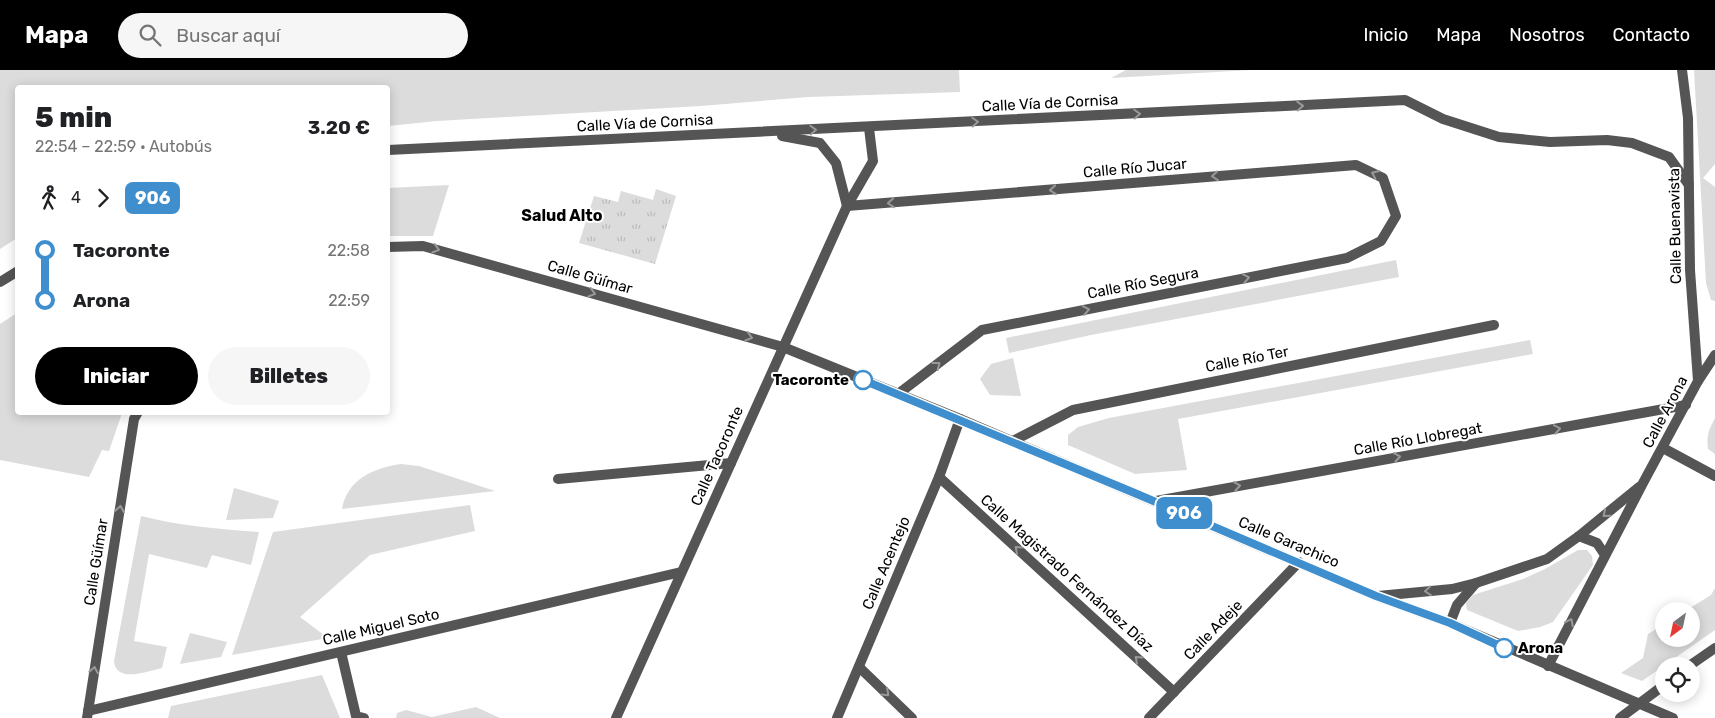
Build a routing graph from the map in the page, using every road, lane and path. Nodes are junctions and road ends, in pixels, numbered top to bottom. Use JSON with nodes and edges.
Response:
{"nodes":[{"id":1,"x":1682,"y":70,"type":"edge"},
{"id":2,"x":869,"y":128,"type":"junction"},
{"id":3,"x":764,"y":133,"type":"junction"},
{"id":4,"x":390,"y":150,"type":"edge"},
{"id":5,"x":1689,"y":185,"type":"junction"},
{"id":6,"x":847,"y":206,"type":"junction"},
{"id":7,"x":1396,"y":216,"type":"joint"},
{"id":8,"x":390,"y":247,"type":"edge"},
{"id":9,"x":15,"y":273,"type":"edge"},
{"id":10,"x":0,"y":282,"type":"edge"},
{"id":11,"x":1494,"y":325,"type":"dead end"},
{"id":12,"x":783,"y":347,"type":"junction"},
{"id":13,"x":1715,"y":355,"type":"edge"},
{"id":14,"x":1698,"y":381,"type":"junction"},
{"id":15,"x":898,"y":394,"type":"junction"},
{"id":16,"x":1686,"y":405,"type":"junction"},
{"id":17,"x":136,"y":415,"type":"edge"},
{"id":18,"x":960,"y":419,"type":"junction"},
{"id":19,"x":1013,"y":441,"type":"junction"},
{"id":20,"x":1663,"y":448,"type":"junction"},
{"id":21,"x":731,"y":463,"type":"junction"},
{"id":22,"x":1715,"y":476,"type":"edge"},
{"id":23,"x":940,"y":477,"type":"junction"},
{"id":24,"x":558,"y":480,"type":"dead end"},
{"id":25,"x":1644,"y":483,"type":"junction"},
{"id":26,"x":1155,"y":501,"type":"junction"},
{"id":27,"x":1579,"y":536,"type":"junction"},
{"id":28,"x":1605,"y":555,"type":"junction"},
{"id":29,"x":1299,"y":562,"type":"junction"},
{"id":30,"x":681,"y":572,"type":"junction"},
{"id":31,"x":1476,"y":583,"type":"junction"},
{"id":32,"x":1376,"y":596,"type":"junction"},
{"id":33,"x":1450,"y":623,"type":"junction"},
{"id":34,"x":1715,"y":648,"type":"edge"},
{"id":35,"x":341,"y":652,"type":"junction"},
{"id":36,"x":1700,"y":658,"type":"edge"},
{"id":37,"x":1548,"y":666,"type":"junction"},
{"id":38,"x":859,"y":667,"type":"junction"},
{"id":39,"x":1174,"y":692,"type":"junction"},
{"id":40,"x":1655,"y":692,"type":"edge"},
{"id":41,"x":1638,"y":704,"type":"junction"},
{"id":42,"x":87,"y":714,"type":"edge"},
{"id":43,"x":364,"y":718,"type":"edge"},
{"id":44,"x":616,"y":718,"type":"edge"},
{"id":45,"x":837,"y":718,"type":"edge"},
{"id":46,"x":912,"y":718,"type":"edge"},
{"id":47,"x":1149,"y":718,"type":"edge"},
{"id":48,"x":1620,"y":718,"type":"edge"},
{"id":49,"x":1673,"y":718,"type":"edge"}],
"edges":[{"from":1,"to":5,"type":"street","name":"Calle Buenavista"},
{"from":3,"to":2,"type":"street","name":"Calle Vía de Cornisa","one_way":true},
{"from":2,"to":5,"type":"street","name":"Calle Vía de Cornisa","one_way":true},
{"from":2,"to":6,"type":"street","name":"Calle Tacoronte"},
{"from":3,"to":4,"type":"street","name":"Calle Vía de Cornisa"},
{"from":3,"to":6,"type":"street"},
{"from":5,"to":14,"type":"street","name":"Calle Buenavista"},
{"from":7,"to":6,"type":"street","name":"Calle Río Jucar","one_way":true},
{"from":6,"to":12,"type":"street","name":"Calle Tacoronte"},
{"from":15,"to":7,"type":"street","name":"Calle Río Segura","one_way":true},
{"from":8,"to":12,"type":"street","name":"Calle Güímar","one_way":true},
{"from":9,"to":10,"type":"street"},
{"from":11,"to":19,"type":"street","name":"Calle Río Ter"},
{"from":12,"to":15,"type":"street","name":"Calle Garachico"},
{"from":12,"to":21,"type":"street","name":"Calle Tacoronte"},
{"from":13,"to":14,"type":"street","name":"Calle Arona"},
{"from":14,"to":16,"type":"street","name":"Calle Arona"},
{"from":15,"to":18,"type":"street","name":"Calle Garachico"},
{"from":16,"to":20,"type":"street","name":"Calle Arona"},
{"from":26,"to":16,"type":"street","name":"Calle Río Llobregat","one_way":true},
{"from":42,"to":17,"type":"street","name":"Calle Güímar","one_way":true},
{"from":18,"to":19,"type":"street","name":"Calle Garachico"},
{"from":18,"to":23,"type":"street","name":"Calle Acentejo"},
{"from":19,"to":26,"type":"street","name":"Calle Garachico"},
{"from":20,"to":22,"type":"street"},
{"from":20,"to":25,"type":"street","name":"Calle Arona"},
{"from":21,"to":24,"type":"street"},
{"from":21,"to":30,"type":"street","name":"Calle Tacoronte"},
{"from":23,"to":38,"type":"street","name":"Calle Acentejo"},
{"from":39,"to":23,"type":"street","name":"Calle Magistrado Fernández Díaz","one_way":true},
{"from":25,"to":27,"type":"street","name":"Calle Arona","one_way":true},
{"from":25,"to":28,"type":"street","name":"Calle Arona"},
{"from":26,"to":29,"type":"street","name":"Calle Garachico"},
{"from":27,"to":28,"type":"street"},
{"from":27,"to":31,"type":"street","name":"Calle Arona"},
{"from":37,"to":28,"type":"street","name":"Calle Arona","one_way":true},
{"from":29,"to":32,"type":"street","name":"Calle Garachico"},
{"from":29,"to":39,"type":"street","name":"Calle Adeje"},
{"from":30,"to":35,"type":"street","name":"Calle Miguel Soto"},
{"from":30,"to":44,"type":"street","name":"Calle Tacoronte"},
{"from":31,"to":32,"type":"street","name":"Calle Arona","one_way":true},
{"from":31,"to":33,"type":"street","name":"Calle Arona"},
{"from":32,"to":33,"type":"street","name":"Calle Garachico"},
{"from":33,"to":37,"type":"street","name":"Calle Garachico"},
{"from":34,"to":36,"type":"street"},
{"from":35,"to":42,"type":"street","name":"Calle Miguel Soto"},
{"from":35,"to":43,"type":"street"},
{"from":37,"to":41,"type":"street","name":"Calle Garachico"},
{"from":38,"to":45,"type":"street","name":"Calle Acentejo"},
{"from":38,"to":46,"type":"street","one_way":true},
{"from":39,"to":47,"type":"street","name":"Calle Adeje"},
{"from":40,"to":41,"type":"street"},
{"from":41,"to":48,"type":"street"},
{"from":41,"to":49,"type":"street","name":"Calle Garachico"}]}
